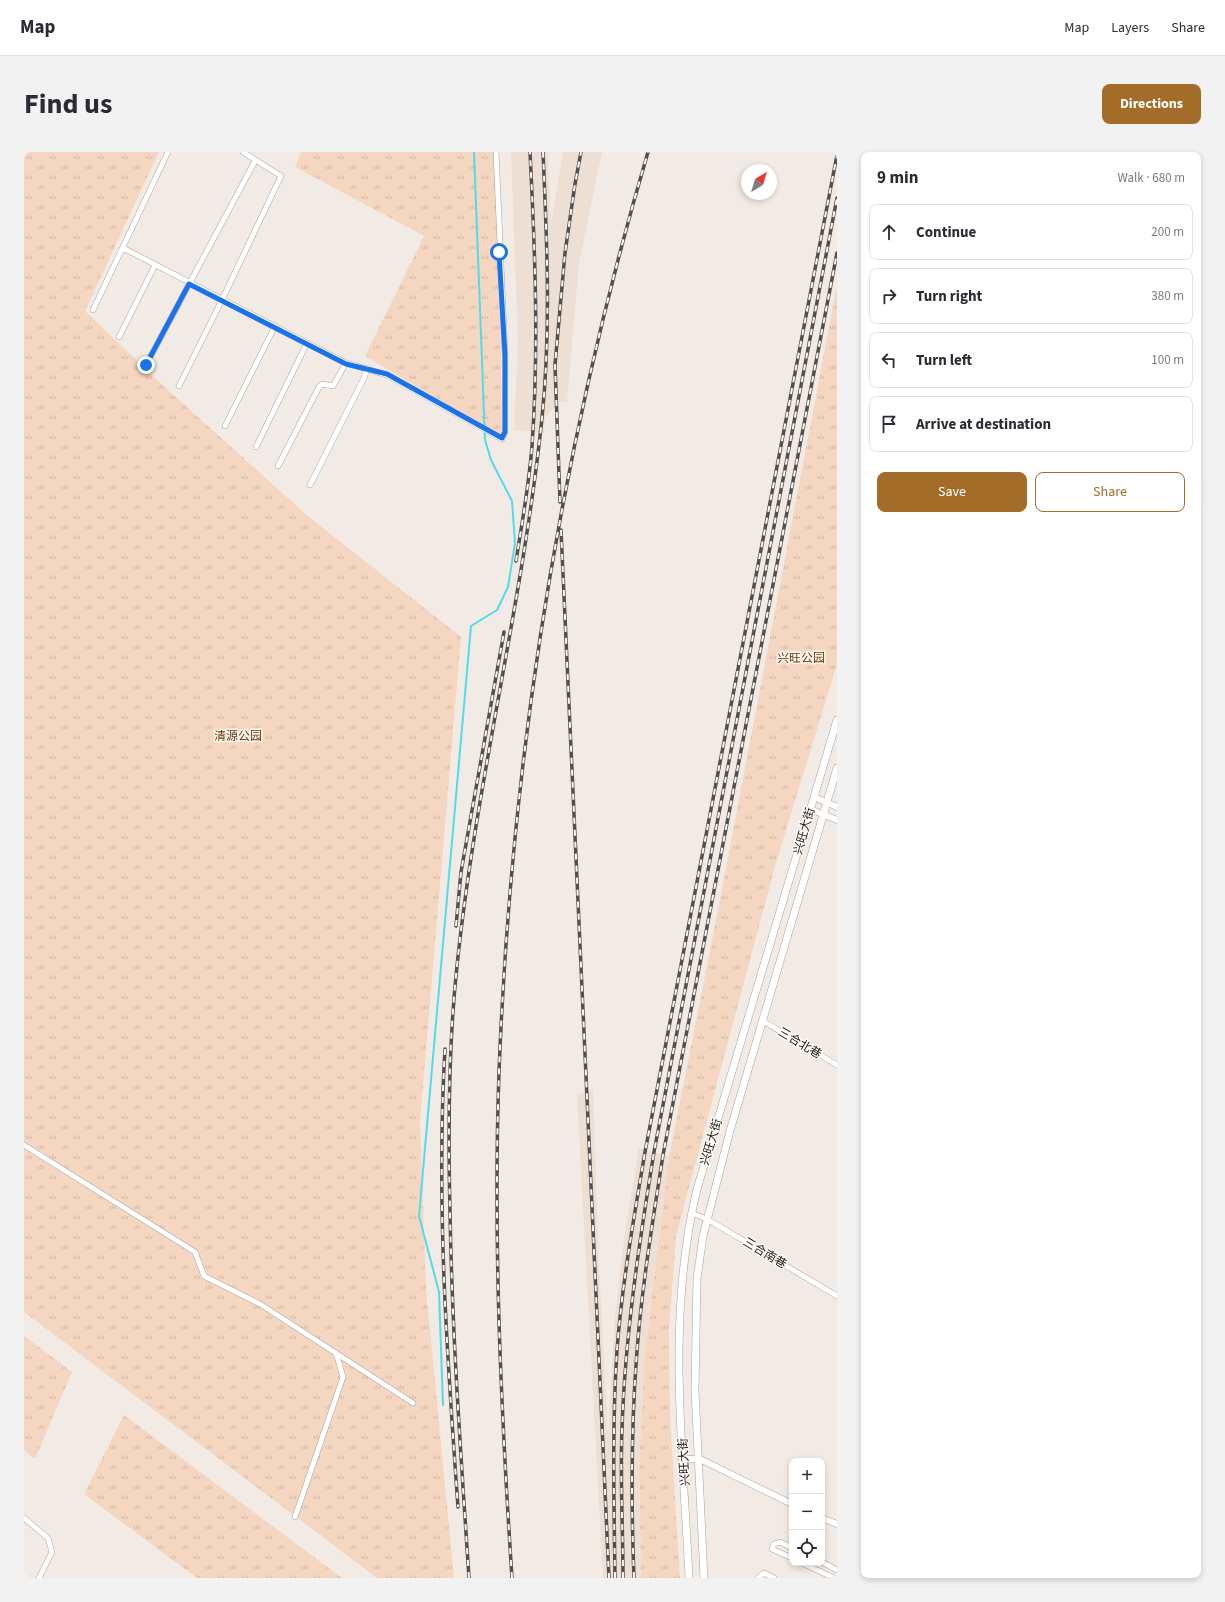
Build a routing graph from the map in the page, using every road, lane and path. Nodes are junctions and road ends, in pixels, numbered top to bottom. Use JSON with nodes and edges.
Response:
{"nodes":[{"id":1,"x":168,"y":152,"type":"edge"},
{"id":2,"x":244,"y":152,"type":"edge"},
{"id":3,"x":496,"y":152,"type":"edge"},
{"id":4,"x":255,"y":161,"type":"junction"},
{"id":5,"x":123,"y":248,"type":"junction"},
{"id":6,"x":155,"y":265,"type":"junction"},
{"id":7,"x":189,"y":284,"type":"junction"},
{"id":8,"x":222,"y":300,"type":"junction"},
{"id":9,"x":93,"y":310,"type":"dead end"},
{"id":10,"x":275,"y":326,"type":"junction"},
{"id":11,"x":119,"y":337,"type":"dead end"},
{"id":12,"x":308,"y":343,"type":"junction"},
{"id":13,"x":346,"y":364,"type":"junction"},
{"id":14,"x":146,"y":365,"type":"dead end"},
{"id":15,"x":366,"y":368,"type":"junction"},
{"id":16,"x":178,"y":386,"type":"dead end"},
{"id":17,"x":225,"y":426,"type":"dead end"},
{"id":18,"x":256,"y":448,"type":"dead end"},
{"id":19,"x":278,"y":466,"type":"dead end"},
{"id":20,"x":310,"y":485,"type":"dead end"},
{"id":21,"x":837,"y":720,"type":"edge"},
{"id":22,"x":837,"y":768,"type":"edge"},
{"id":23,"x":814,"y":797,"type":"junction"},
{"id":24,"x":827,"y":802,"type":"junction"},
{"id":25,"x":837,"y":807,"type":"edge"},
{"id":26,"x":810,"y":810,"type":"junction"},
{"id":27,"x":823,"y":814,"type":"junction"},
{"id":28,"x":837,"y":820,"type":"edge"},
{"id":29,"x":763,"y":1021,"type":"junction"},
{"id":30,"x":837,"y":1066,"type":"edge"},
{"id":31,"x":24,"y":1145,"type":"edge"},
{"id":32,"x":691,"y":1213,"type":"junction"},
{"id":33,"x":707,"y":1219,"type":"junction"},
{"id":34,"x":837,"y":1296,"type":"edge"},
{"id":35,"x":336,"y":1353,"type":"junction"},
{"id":36,"x":413,"y":1403,"type":"dead end"},
{"id":37,"x":684,"y":1459,"type":"junction"},
{"id":38,"x":700,"y":1459,"type":"junction"},
{"id":39,"x":789,"y":1503,"type":"edge"},
{"id":40,"x":295,"y":1516,"type":"dead end"},
{"id":41,"x":24,"y":1518,"type":"edge"},
{"id":42,"x":825,"y":1519,"type":"edge"},
{"id":43,"x":837,"y":1524,"type":"edge"},
{"id":44,"x":789,"y":1546,"type":"edge"},
{"id":45,"x":789,"y":1557,"type":"edge"},
{"id":46,"x":825,"y":1564,"type":"edge"},
{"id":47,"x":808,"y":1566,"type":"edge"},
{"id":48,"x":837,"y":1570,"type":"edge"},
{"id":49,"x":39,"y":1578,"type":"edge"},
{"id":50,"x":689,"y":1578,"type":"edge"},
{"id":51,"x":704,"y":1578,"type":"edge"},
{"id":52,"x":758,"y":1578,"type":"edge"},
{"id":53,"x":774,"y":1578,"type":"edge"},
{"id":54,"x":834,"y":1578,"type":"edge"}],
"edges":[{"from":1,"to":5,"type":"street"},
{"from":2,"to":4,"type":"street"},
{"from":3,"to":15,"type":"street"},
{"from":4,"to":7,"type":"street"},
{"from":4,"to":8,"type":"street"},
{"from":5,"to":6,"type":"street"},
{"from":5,"to":9,"type":"street"},
{"from":6,"to":7,"type":"street"},
{"from":6,"to":11,"type":"street"},
{"from":7,"to":8,"type":"street"},
{"from":7,"to":14,"type":"street"},
{"from":8,"to":10,"type":"street"},
{"from":8,"to":16,"type":"street"},
{"from":10,"to":12,"type":"street"},
{"from":10,"to":17,"type":"street"},
{"from":12,"to":13,"type":"street"},
{"from":12,"to":18,"type":"street"},
{"from":13,"to":15,"type":"street"},
{"from":13,"to":19,"type":"street"},
{"from":15,"to":20,"type":"street"},
{"from":21,"to":23,"type":"main road","name":"兴旺大街"},
{"from":22,"to":24,"type":"main road","name":"兴旺大街"},
{"from":23,"to":24,"type":"street"},
{"from":23,"to":26,"type":"main road","name":"兴旺大街"},
{"from":24,"to":25,"type":"street"},
{"from":24,"to":27,"type":"main road","name":"兴旺大街"},
{"from":26,"to":27,"type":"street"},
{"from":26,"to":32,"type":"main road","name":"兴旺大街"},
{"from":27,"to":28,"type":"street"},
{"from":27,"to":29,"type":"main road","name":"兴旺大街"},
{"from":29,"to":30,"type":"street","name":"三合北巷"},
{"from":29,"to":33,"type":"main road","name":"兴旺大街"},
{"from":31,"to":35,"type":"street"},
{"from":32,"to":33,"type":"street","name":"三合南巷"},
{"from":32,"to":37,"type":"main road","name":"兴旺大街"},
{"from":33,"to":34,"type":"street","name":"三合南巷"},
{"from":33,"to":38,"type":"main road","name":"兴旺大街"},
{"from":35,"to":36,"type":"street"},
{"from":35,"to":40,"type":"street"},
{"from":37,"to":38,"type":"street"},
{"from":37,"to":50,"type":"main road","name":"兴旺大街"},
{"from":38,"to":39,"type":"street"},
{"from":38,"to":51,"type":"main road","name":"兴旺大街"},
{"from":41,"to":49,"type":"street"},
{"from":42,"to":43,"type":"street"},
{"from":44,"to":45,"type":"street"},
{"from":46,"to":48,"type":"street"},
{"from":47,"to":54,"type":"street"},
{"from":52,"to":53,"type":"street"}]}
